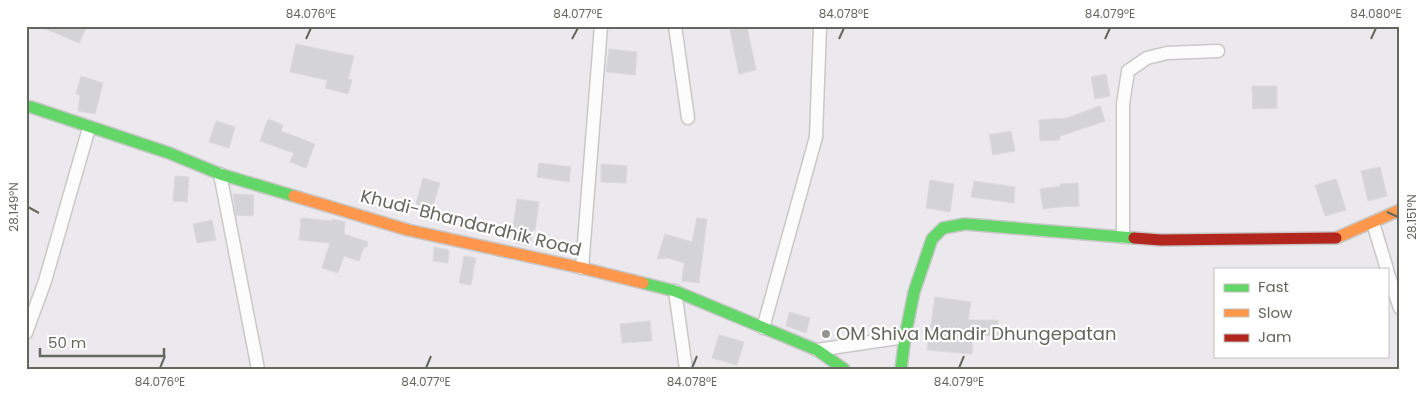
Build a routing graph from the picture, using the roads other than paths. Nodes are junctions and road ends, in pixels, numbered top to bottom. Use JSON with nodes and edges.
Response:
{"nodes":[{"id":1,"x":601,"y":26,"type":"edge"},
{"id":2,"x":675,"y":26,"type":"edge"},
{"id":3,"x":820,"y":26,"type":"edge"},
{"id":4,"x":1218,"y":52,"type":"dead end"},
{"id":5,"x":26,"y":107,"type":"edge"},
{"id":6,"x":688,"y":118,"type":"dead end"},
{"id":7,"x":89,"y":128,"type":"junction"},
{"id":8,"x":220,"y":174,"type":"junction"},
{"id":9,"x":1400,"y":210,"type":"edge"},
{"id":10,"x":1372,"y":222,"type":"junction"},
{"id":11,"x":1123,"y":236,"type":"junction"},
{"id":12,"x":582,"y":268,"type":"junction"},
{"id":13,"x":1386,"y":268,"type":"edge"},
{"id":14,"x":1388,"y":273,"type":"edge"},
{"id":15,"x":675,"y":291,"type":"junction"},
{"id":16,"x":1400,"y":308,"type":"edge"},
{"id":17,"x":763,"y":328,"type":"junction"},
{"id":18,"x":26,"y":333,"type":"edge"},
{"id":19,"x":905,"y":337,"type":"junction"},
{"id":20,"x":816,"y":350,"type":"junction"},
{"id":21,"x":258,"y":369,"type":"edge"},
{"id":22,"x":686,"y":369,"type":"edge"},
{"id":23,"x":844,"y":369,"type":"edge"},
{"id":24,"x":901,"y":369,"type":"edge"}],
"edges":[{"from":1,"to":12,"type":"street"},
{"from":2,"to":6,"type":"street"},
{"from":3,"to":17,"type":"street"},
{"from":4,"to":11,"type":"street"},
{"from":5,"to":7,"type":"street","name":"Khudi-Bhandardhik Road"},
{"from":7,"to":8,"type":"street","name":"Khudi-Bhandardhik Road"},
{"from":7,"to":18,"type":"street"},
{"from":8,"to":12,"type":"street","name":"Khudi-Bhandardhik Road"},
{"from":8,"to":21,"type":"street"},
{"from":9,"to":10,"type":"street"},
{"from":10,"to":11,"type":"street"},
{"from":10,"to":13,"type":"street"},
{"from":11,"to":19,"type":"street"},
{"from":12,"to":15,"type":"street","name":"Khudi-Bhandardhik Road"},
{"from":14,"to":16,"type":"street"},
{"from":15,"to":17,"type":"street","name":"Khudi-Bhandardhik Road"},
{"from":15,"to":22,"type":"street"},
{"from":17,"to":20,"type":"street","name":"Khudi-Bhandardhik Road"},
{"from":19,"to":20,"type":"street"},
{"from":19,"to":24,"type":"street"},
{"from":20,"to":23,"type":"street","name":"Khudi-Bhandardhik Road"}]}
